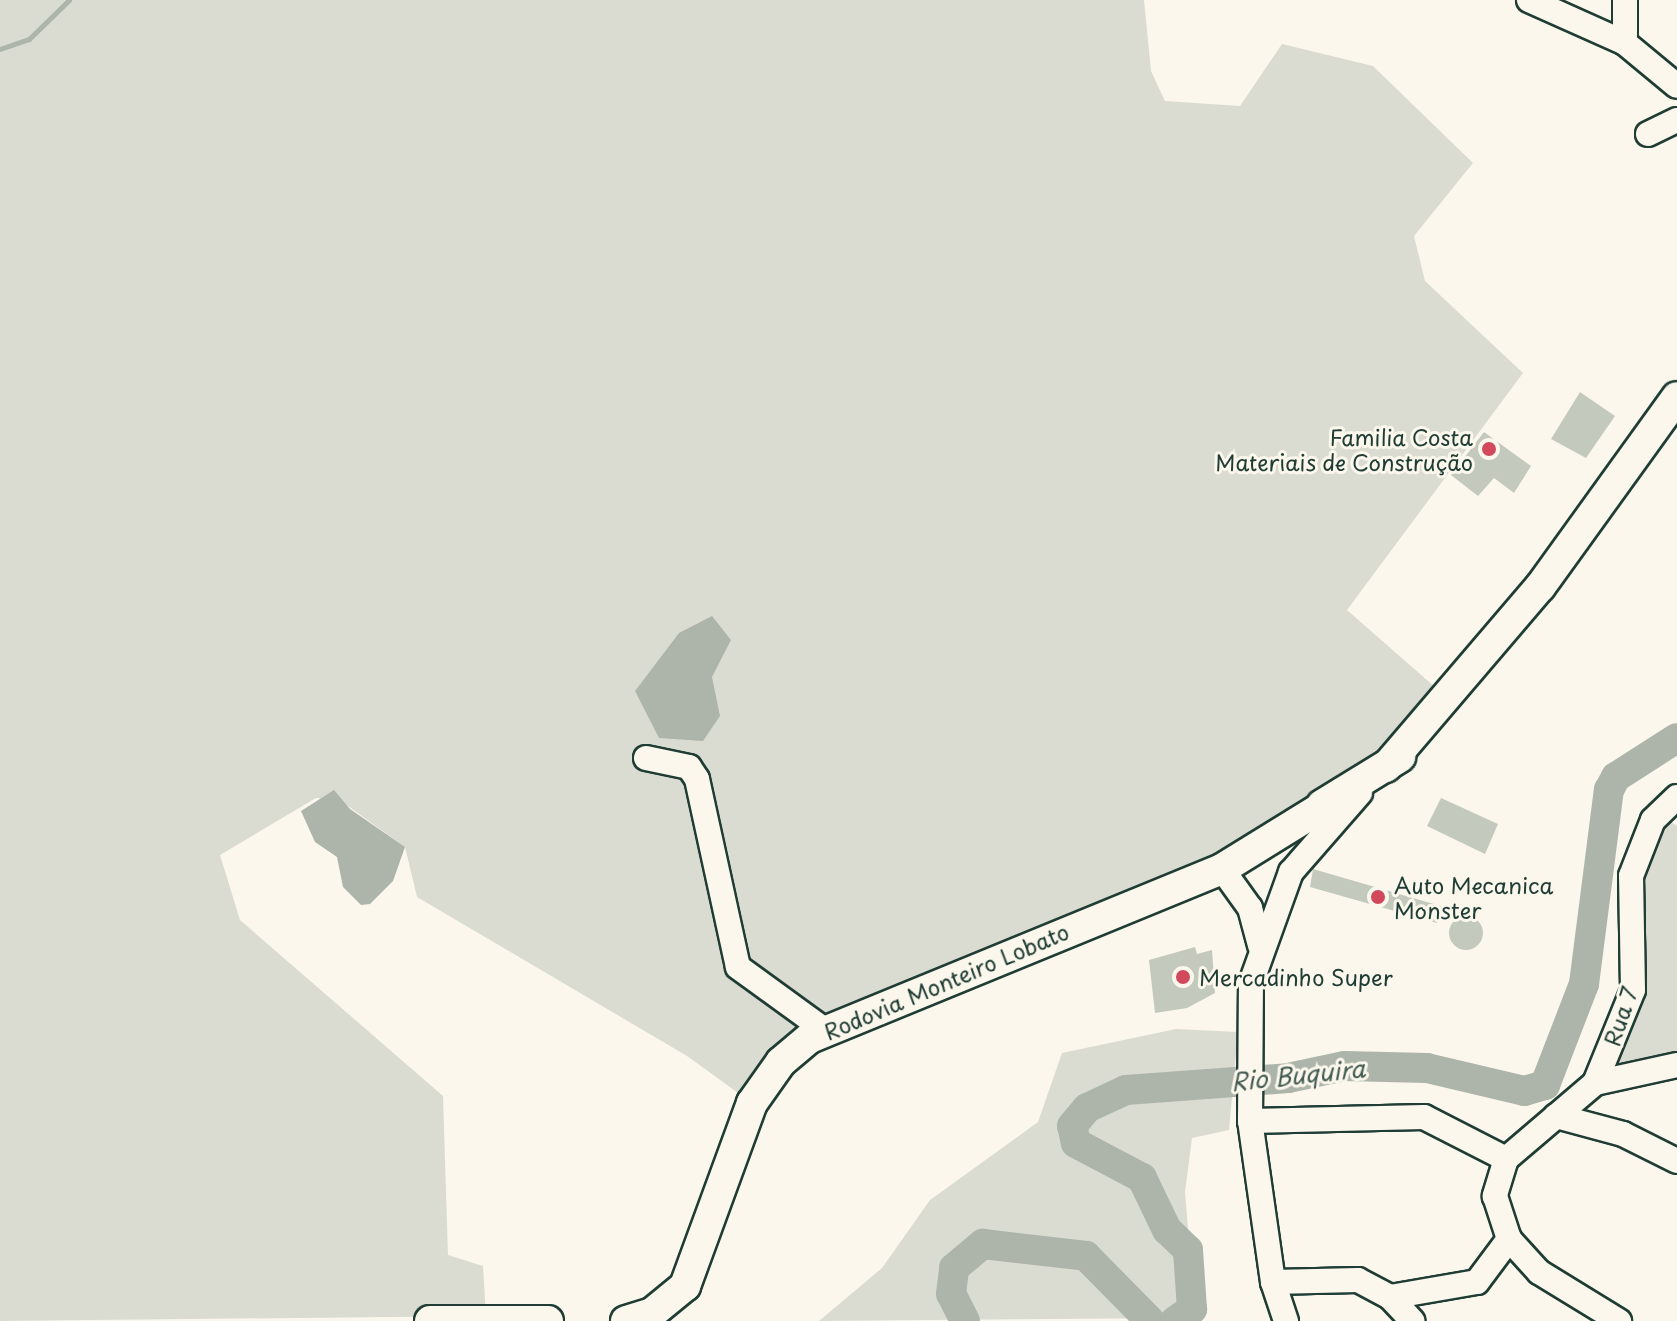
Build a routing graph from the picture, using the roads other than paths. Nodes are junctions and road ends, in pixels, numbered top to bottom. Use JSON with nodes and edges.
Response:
{"nodes":[{"id":1,"x":1529,"y":0,"type":"edge"},
{"id":2,"x":1625,"y":0,"type":"edge"},
{"id":3,"x":1625,"y":43,"type":"junction"},
{"id":4,"x":1677,"y":86,"type":"edge"},
{"id":5,"x":1677,"y":120,"type":"edge"},
{"id":6,"x":1648,"y":134,"type":"dead end"},
{"id":7,"x":1677,"y":397,"type":"edge"},
{"id":8,"x":646,"y":758,"type":"dead end"},
{"id":9,"x":1386,"y":767,"type":"junction"},
{"id":10,"x":1673,"y":807,"type":"edge"},
{"id":11,"x":1222,"y":869,"type":"junction"},
{"id":12,"x":1260,"y":946,"type":"junction"},
{"id":13,"x":826,"y":1031,"type":"junction"},
{"id":14,"x":1677,"y":1065,"type":"edge"},
{"id":15,"x":1595,"y":1083,"type":"junction"},
{"id":16,"x":1556,"y":1116,"type":"junction"},
{"id":17,"x":1250,"y":1121,"type":"junction"},
{"id":18,"x":1506,"y":1159,"type":"junction"},
{"id":19,"x":1677,"y":1161,"type":"edge"},
{"id":20,"x":1509,"y":1239,"type":"junction"},
{"id":21,"x":1273,"y":1282,"type":"junction"},
{"id":22,"x":1390,"y":1297,"type":"junction"},
{"id":23,"x":430,"y":1321,"type":"edge"},
{"id":24,"x":548,"y":1321,"type":"edge"},
{"id":25,"x":626,"y":1321,"type":"edge"},
{"id":26,"x":1286,"y":1321,"type":"edge"},
{"id":27,"x":1412,"y":1321,"type":"edge"},
{"id":28,"x":1619,"y":1321,"type":"edge"}],
"edges":[{"from":1,"to":3,"type":"street"},
{"from":2,"to":3,"type":"street"},
{"from":3,"to":4,"type":"street"},
{"from":5,"to":6,"type":"street"},
{"from":7,"to":9,"type":"main road","name":"Rodovia Monteiro Lobato"},
{"from":8,"to":13,"type":"street"},
{"from":9,"to":11,"type":"main road","name":"Rodovia Monteiro Lobato"},
{"from":9,"to":12,"type":"street"},
{"from":10,"to":15,"type":"street","name":"Rua 7"},
{"from":11,"to":12,"type":"street"},
{"from":11,"to":13,"type":"main road","name":"Rodovia Monteiro Lobato"},
{"from":12,"to":17,"type":"street"},
{"from":13,"to":25,"type":"main road","name":"Rodovia Monteiro Lobato"},
{"from":14,"to":15,"type":"street"},
{"from":15,"to":16,"type":"street","name":"Rua 7"},
{"from":16,"to":18,"type":"street","name":"Rua 7"},
{"from":16,"to":19,"type":"street"},
{"from":17,"to":18,"type":"street"},
{"from":17,"to":21,"type":"street"},
{"from":18,"to":20,"type":"street"},
{"from":20,"to":22,"type":"street"},
{"from":20,"to":28,"type":"street"},
{"from":21,"to":22,"type":"street"},
{"from":21,"to":26,"type":"street"},
{"from":22,"to":27,"type":"street"},
{"from":23,"to":24,"type":"main road"}]}
